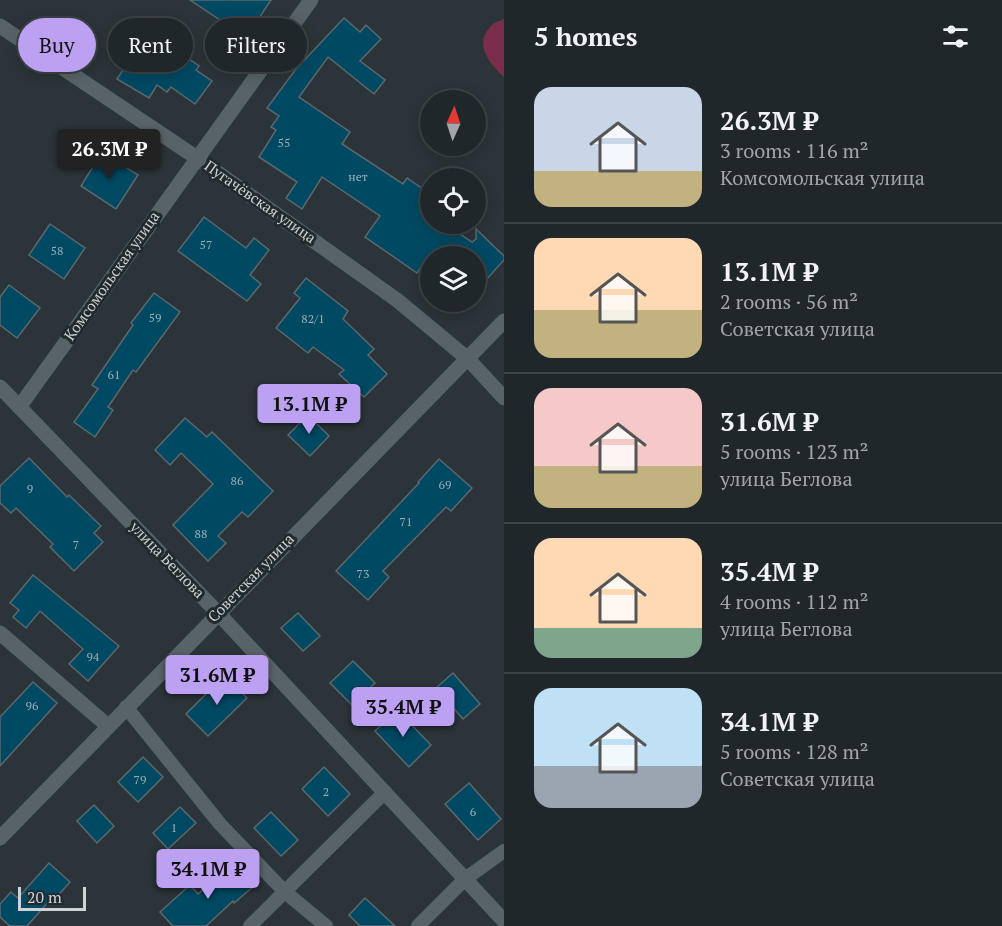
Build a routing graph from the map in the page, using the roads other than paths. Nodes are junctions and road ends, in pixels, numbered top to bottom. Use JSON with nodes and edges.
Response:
{"nodes":[{"id":1,"x":311,"y":0,"type":"edge"},
{"id":2,"x":0,"y":26,"type":"edge"},
{"id":3,"x":196,"y":158,"type":"junction"},
{"id":4,"x":504,"y":321,"type":"edge"},
{"id":5,"x":468,"y":359,"type":"junction"},
{"id":6,"x":0,"y":387,"type":"edge"},
{"id":7,"x":504,"y":398,"type":"edge"},
{"id":8,"x":20,"y":406,"type":"junction"},
{"id":9,"x":218,"y":613,"type":"junction"},
{"id":10,"x":0,"y":633,"type":"edge"},
{"id":11,"x":126,"y":707,"type":"junction"},
{"id":12,"x":108,"y":726,"type":"junction"},
{"id":13,"x":385,"y":792,"type":"junction"},
{"id":14,"x":0,"y":838,"type":"edge"},
{"id":15,"x":504,"y":851,"type":"edge"},
{"id":16,"x":465,"y":879,"type":"junction"},
{"id":17,"x":285,"y":892,"type":"junction"},
{"id":18,"x":504,"y":921,"type":"edge"},
{"id":19,"x":250,"y":926,"type":"edge"},
{"id":20,"x":326,"y":926,"type":"edge"},
{"id":21,"x":418,"y":926,"type":"edge"}],
"edges":[{"from":1,"to":3,"type":"street","name":"Комсомольская улица"},
{"from":2,"to":3,"type":"street","name":"Пугачёвская улица"},
{"from":3,"to":5,"type":"street","name":"Пугачёвская улица"},
{"from":3,"to":8,"type":"street","name":"Комсомольская улица"},
{"from":4,"to":5,"type":"street","name":"Советская улица"},
{"from":5,"to":7,"type":"street","name":"Пугачёвская улица"},
{"from":5,"to":9,"type":"street","name":"Советская улица"},
{"from":6,"to":8,"type":"street","name":"улица Беглова"},
{"from":8,"to":9,"type":"street","name":"улица Беглова"},
{"from":9,"to":11,"type":"street","name":"Советская улица"},
{"from":9,"to":13,"type":"street","name":"улица Беглова"},
{"from":10,"to":12,"type":"street"},
{"from":11,"to":12,"type":"street","name":"Советская улица"},
{"from":11,"to":17,"type":"lane"},
{"from":12,"to":14,"type":"street","name":"Советская улица"},
{"from":13,"to":16,"type":"street","name":"улица Беглова"},
{"from":13,"to":17,"type":"lane"},
{"from":15,"to":16,"type":"lane"},
{"from":16,"to":18,"type":"street","name":"улица Беглова"},
{"from":16,"to":21,"type":"lane"},
{"from":17,"to":19,"type":"lane"},
{"from":17,"to":20,"type":"lane"}]}
